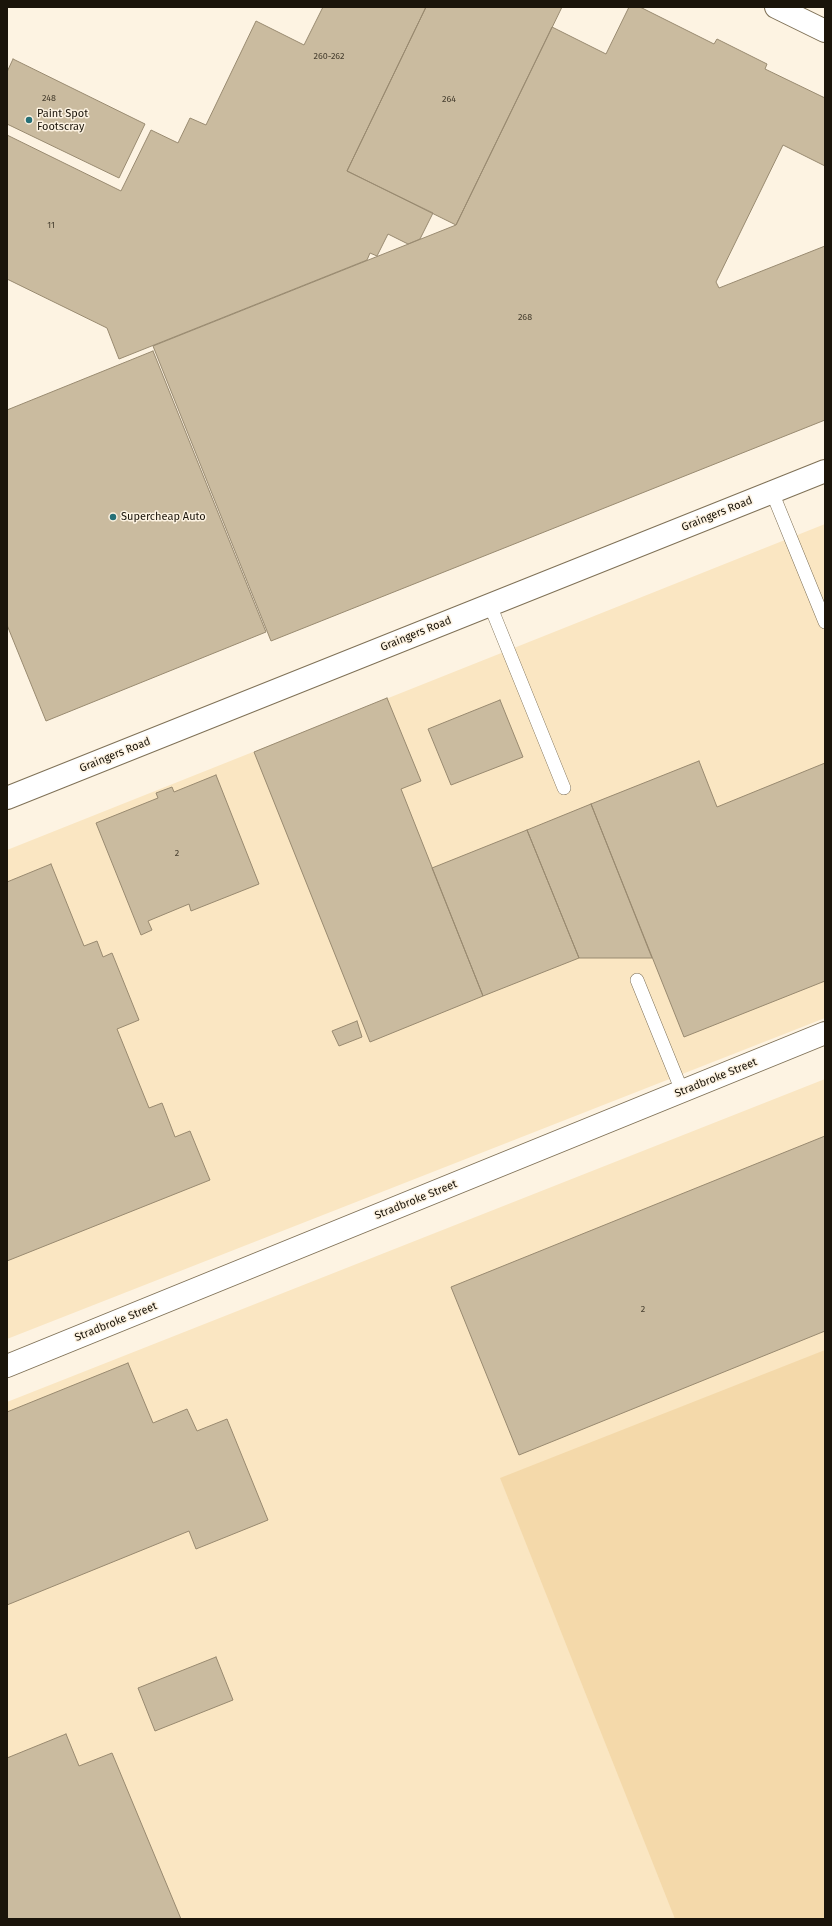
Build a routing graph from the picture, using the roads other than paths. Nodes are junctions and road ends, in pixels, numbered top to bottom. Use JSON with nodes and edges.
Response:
{"nodes":[{"id":1,"x":776,"y":7,"type":"edge"},
{"id":2,"x":825,"y":31,"type":"edge"},
{"id":3,"x":825,"y":470,"type":"edge"},
{"id":4,"x":772,"y":492,"type":"junction"},
{"id":5,"x":490,"y":605,"type":"junction"},
{"id":6,"x":825,"y":622,"type":"edge"},
{"id":7,"x":564,"y":788,"type":"dead end"},
{"id":8,"x":7,"y":798,"type":"edge"},
{"id":9,"x":636,"y":980,"type":"dead end"},
{"id":10,"x":825,"y":1034,"type":"edge"},
{"id":11,"x":682,"y":1092,"type":"junction"},
{"id":12,"x":7,"y":1366,"type":"edge"}],
"edges":[{"from":1,"to":2,"type":"street"},
{"from":3,"to":4,"type":"street","name":"Graingers Road"},
{"from":4,"to":5,"type":"street","name":"Graingers Road"},
{"from":4,"to":6,"type":"lane"},
{"from":5,"to":7,"type":"lane"},
{"from":5,"to":8,"type":"street","name":"Graingers Road"},
{"from":9,"to":11,"type":"lane"},
{"from":10,"to":11,"type":"street","name":"Stradbroke Street"},
{"from":11,"to":12,"type":"street","name":"Stradbroke Street"}]}
